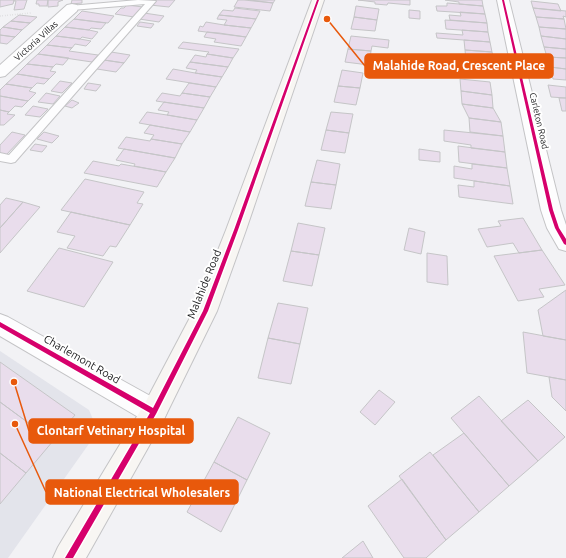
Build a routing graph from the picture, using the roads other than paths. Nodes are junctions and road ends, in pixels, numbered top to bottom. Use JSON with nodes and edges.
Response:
{"nodes":[{"id":1,"x":318,"y":0,"type":"edge"},
{"id":2,"x":503,"y":0,"type":"edge"},
{"id":3,"x":72,"y":8,"type":"joint"},
{"id":4,"x":0,"y":73,"type":"edge"},
{"id":5,"x":0,"y":157,"type":"edge"},
{"id":6,"x":566,"y":243,"type":"edge"},
{"id":7,"x":0,"y":324,"type":"edge"},
{"id":8,"x":154,"y":412,"type":"junction"},
{"id":9,"x":69,"y":558,"type":"edge"}],
"edges":[{"from":1,"to":8,"type":"main road","name":"Malahide Road"},
{"from":2,"to":6,"type":"street","name":"Carleton Road"},
{"from":3,"to":4,"type":"street","name":"Victoria Villas"},
{"from":3,"to":5,"type":"lane"},
{"from":7,"to":8,"type":"street","name":"Charlemont Road"},
{"from":8,"to":9,"type":"main road","name":"Malahide Road"}]}
